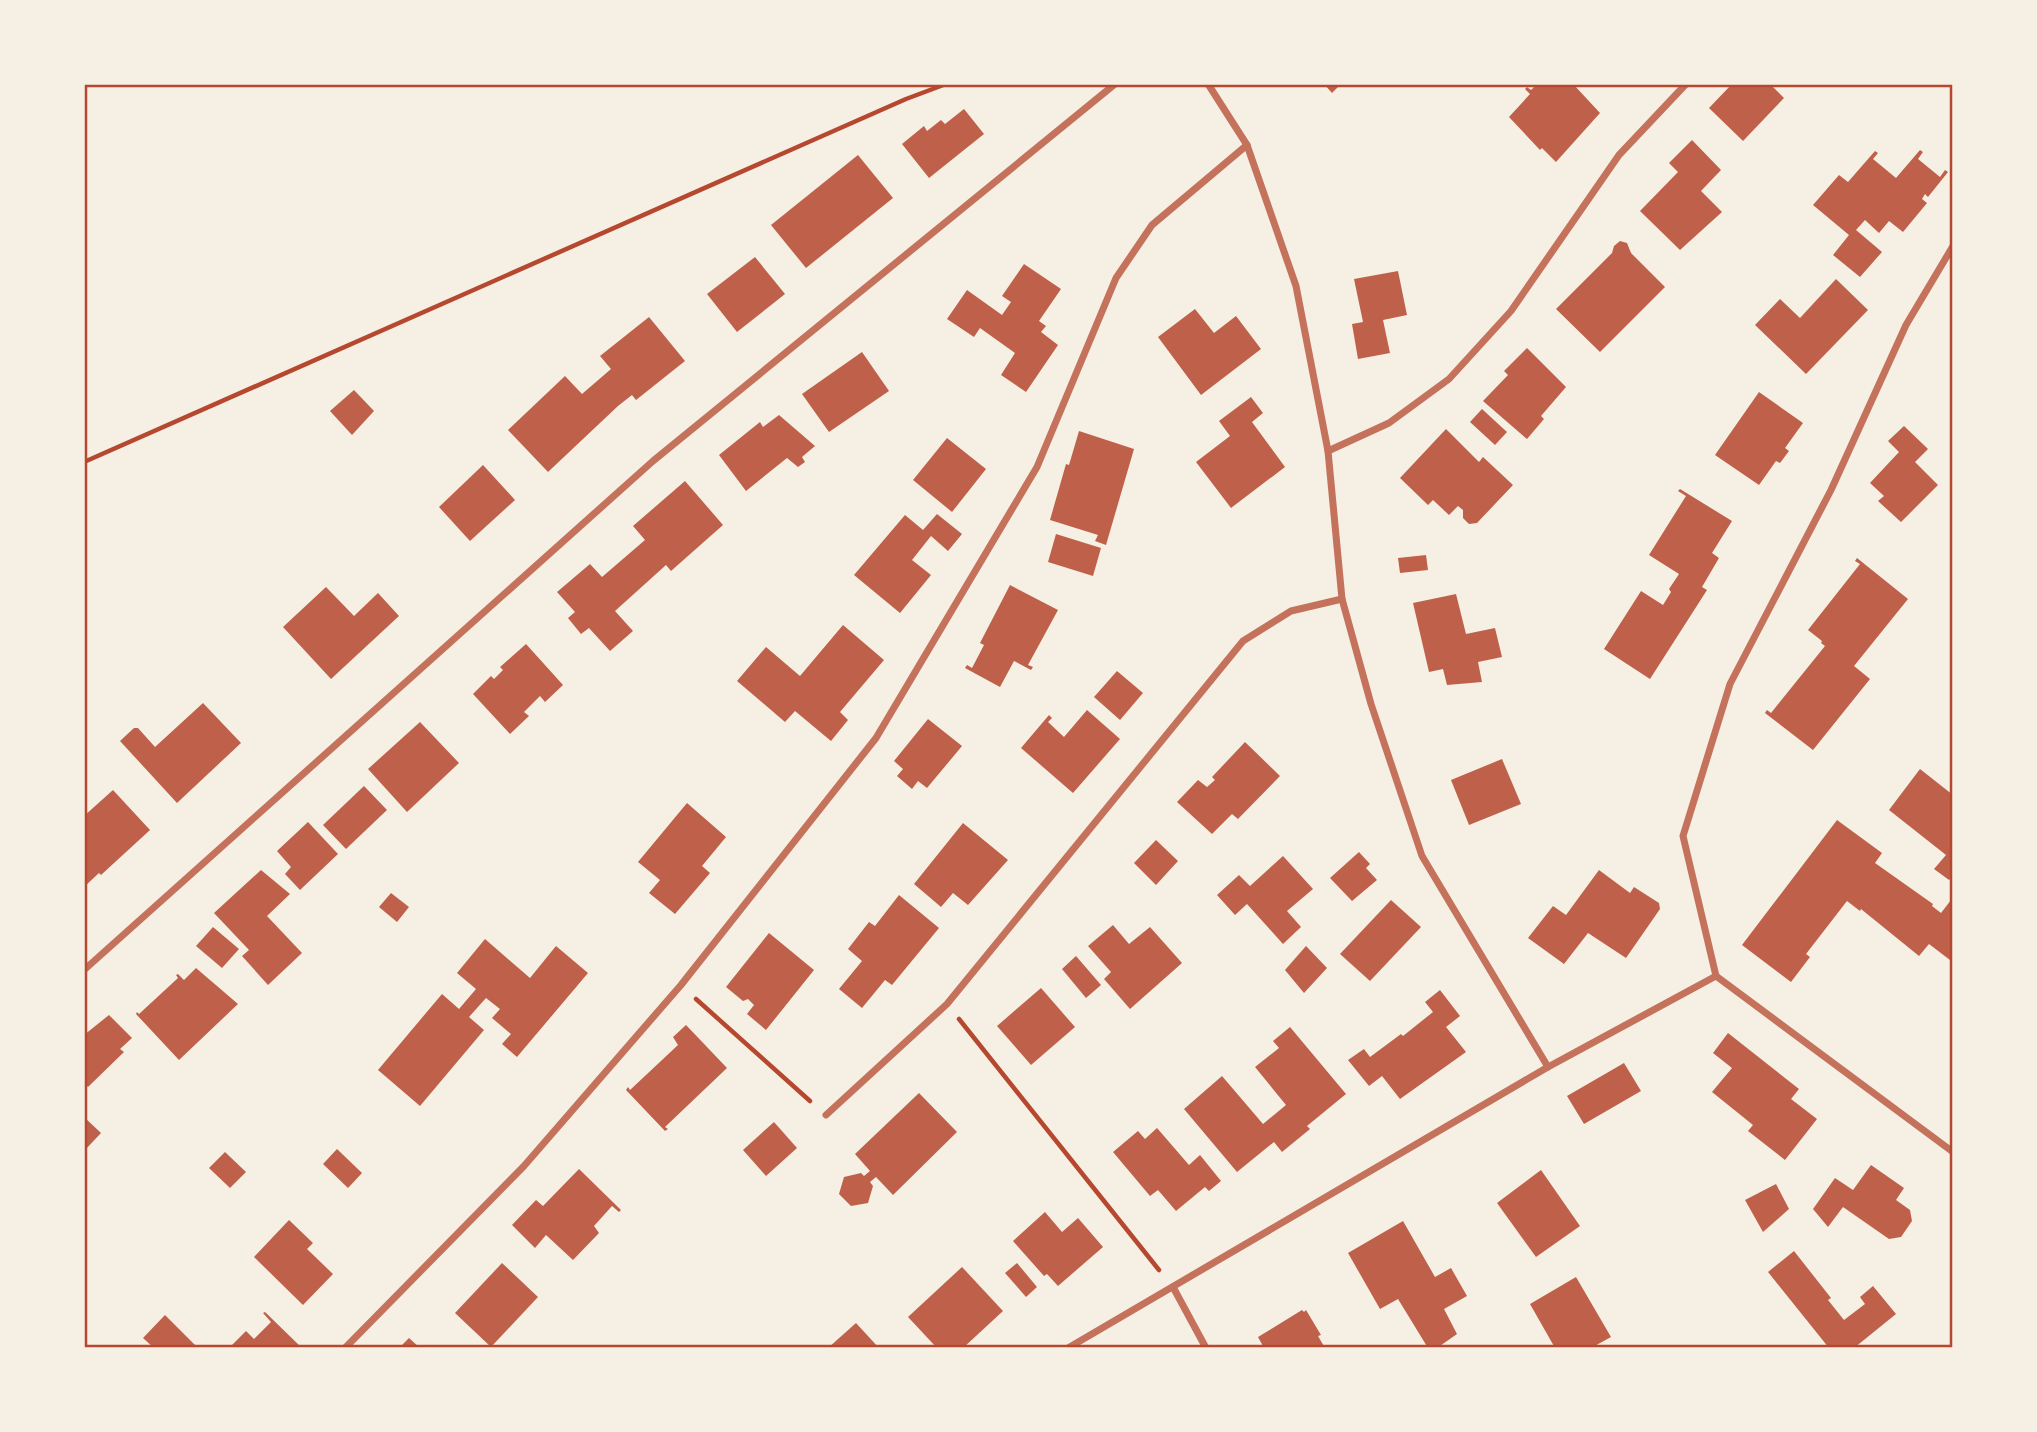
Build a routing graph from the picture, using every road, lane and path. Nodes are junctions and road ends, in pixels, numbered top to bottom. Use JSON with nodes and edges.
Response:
{"nodes":[{"id":1,"x":946,"y":84,"type":"edge"},
{"id":2,"x":1115,"y":84,"type":"edge"},
{"id":3,"x":1208,"y":84,"type":"edge"},
{"id":4,"x":1686,"y":84,"type":"edge"},
{"id":5,"x":1247,"y":145,"type":"junction"},
{"id":6,"x":1953,"y":246,"type":"edge"},
{"id":7,"x":1328,"y":451,"type":"junction"},
{"id":8,"x":84,"y":462,"type":"edge"},
{"id":9,"x":1342,"y":599,"type":"junction"},
{"id":10,"x":84,"y":970,"type":"edge"},
{"id":11,"x":1716,"y":976,"type":"junction"},
{"id":12,"x":681,"y":985,"type":"junction"},
{"id":13,"x":947,"y":1004,"type":"junction"},
{"id":14,"x":1548,"y":1067,"type":"junction"},
{"id":15,"x":826,"y":1115,"type":"joint"},
{"id":16,"x":1953,"y":1152,"type":"edge"},
{"id":17,"x":1173,"y":1287,"type":"junction"},
{"id":18,"x":345,"y":1348,"type":"edge"},
{"id":19,"x":1068,"y":1348,"type":"edge"},
{"id":20,"x":1206,"y":1348,"type":"edge"}],
"edges":[{"from":1,"to":8,"type":"path"},
{"from":2,"to":10,"type":"street"},
{"from":3,"to":5,"type":"street"},
{"from":4,"to":7,"type":"street"},
{"from":5,"to":7,"type":"street"},
{"from":5,"to":12,"type":"street"},
{"from":6,"to":11,"type":"street"},
{"from":7,"to":9,"type":"street"},
{"from":9,"to":13,"type":"street"},
{"from":9,"to":14,"type":"street"},
{"from":11,"to":14,"type":"street"},
{"from":11,"to":16,"type":"street"},
{"from":12,"to":15,"type":"path"},
{"from":12,"to":18,"type":"street"},
{"from":13,"to":15,"type":"street"},
{"from":13,"to":17,"type":"path"},
{"from":14,"to":17,"type":"street"},
{"from":17,"to":19,"type":"street"},
{"from":17,"to":20,"type":"street"}]}
